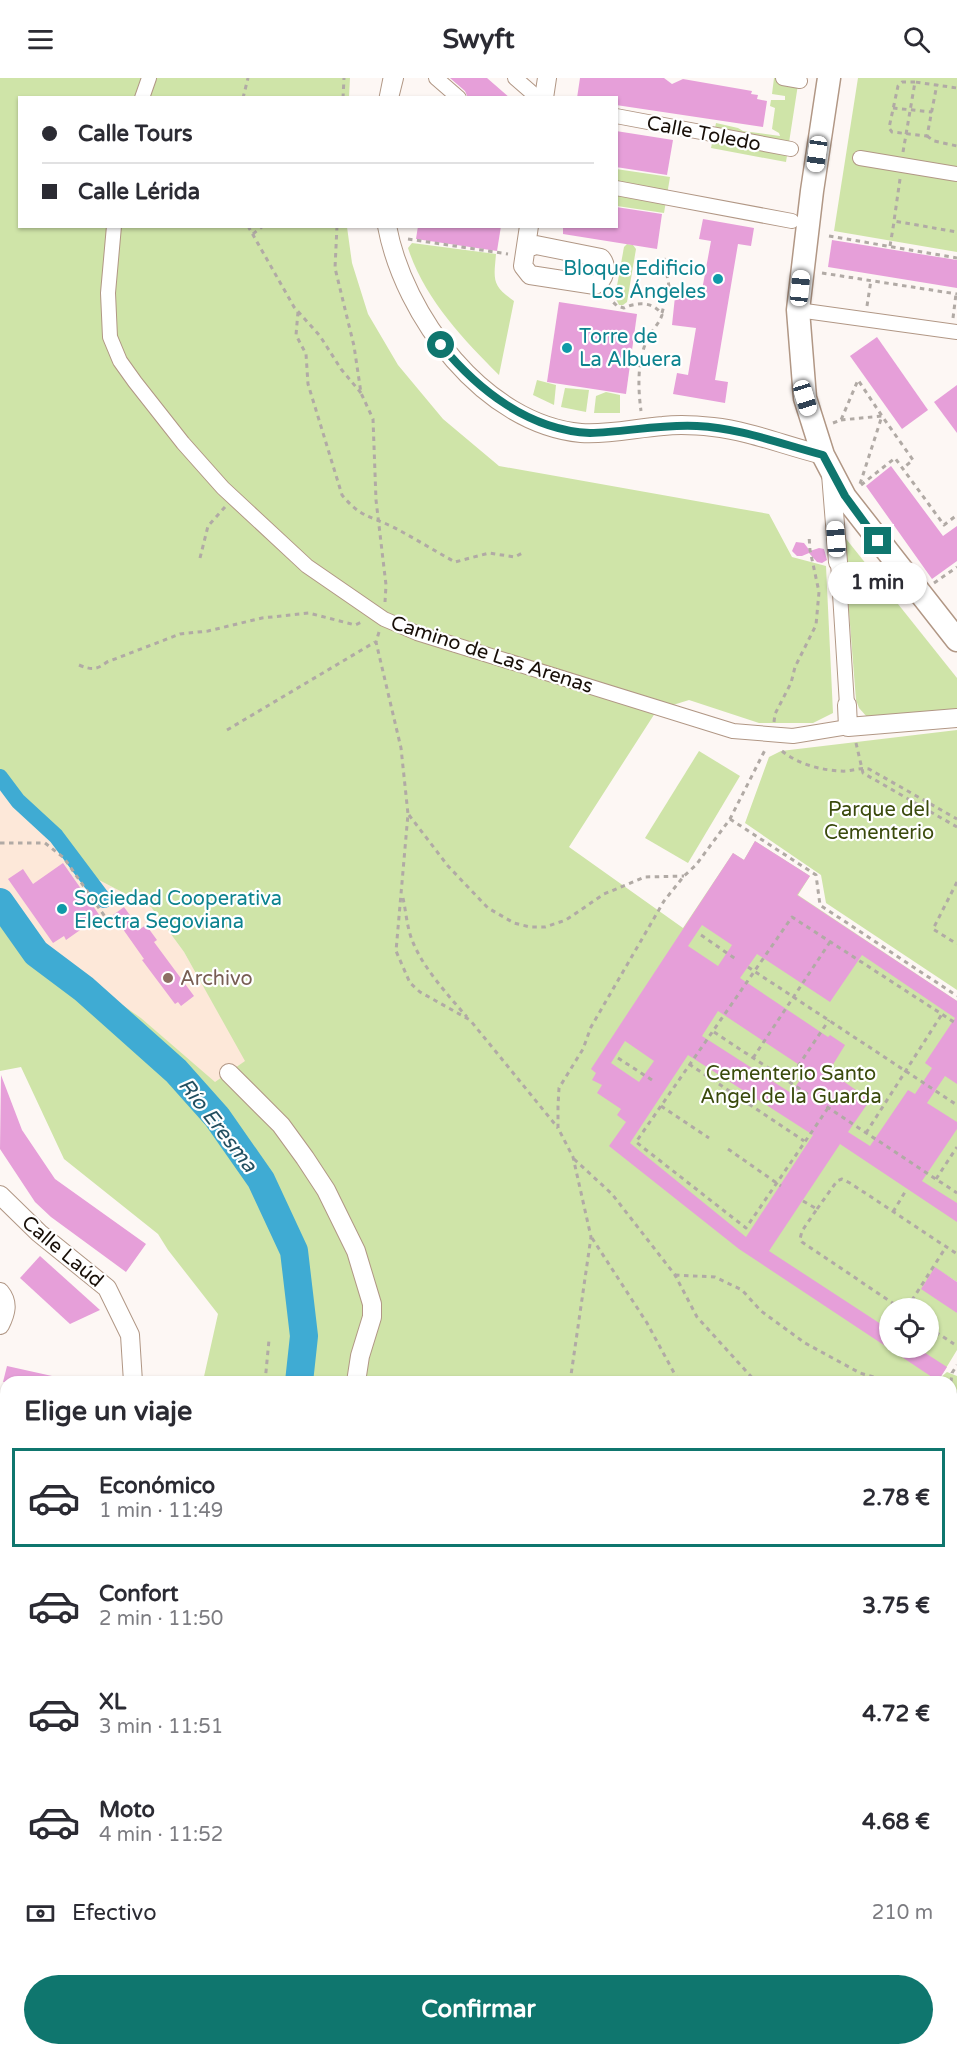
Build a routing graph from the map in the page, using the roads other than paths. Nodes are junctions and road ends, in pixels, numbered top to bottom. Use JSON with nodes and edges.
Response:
{"nodes":[{"id":1,"x":149,"y":78,"type":"edge"},
{"id":2,"x":388,"y":78,"type":"edge"},
{"id":3,"x":396,"y":78,"type":"edge"},
{"id":4,"x":436,"y":78,"type":"edge"},
{"id":5,"x":515,"y":78,"type":"edge"},
{"id":6,"x":547,"y":78,"type":"edge"},
{"id":7,"x":783,"y":78,"type":"edge"},
{"id":8,"x":829,"y":78,"type":"edge"},
{"id":9,"x":800,"y":81,"type":"dead end"},
{"id":10,"x":143,"y":96,"type":"edge"},
{"id":11,"x":384,"y":96,"type":"edge"},
{"id":12,"x":392,"y":96,"type":"edge"},
{"id":13,"x":457,"y":96,"type":"edge"},
{"id":14,"x":536,"y":96,"type":"edge"},
{"id":15,"x":544,"y":96,"type":"edge"},
{"id":16,"x":618,"y":116,"type":"edge"},
{"id":17,"x":791,"y":149,"type":"dead end"},
{"id":18,"x":860,"y":158,"type":"dead end"},
{"id":19,"x":957,"y":174,"type":"edge"},
{"id":20,"x":618,"y":188,"type":"edge"},
{"id":21,"x":792,"y":221,"type":"dead end"},
{"id":22,"x":114,"y":228,"type":"edge"},
{"id":23,"x":529,"y":228,"type":"edge"},
{"id":24,"x":537,"y":228,"type":"edge"},
{"id":25,"x":394,"y":232,"type":"edge"},
{"id":26,"x":529,"y":250,"type":"junction"},
{"id":27,"x":798,"y":310,"type":"junction"},
{"id":28,"x":954,"y":332,"type":"edge"},
{"id":29,"x":827,"y":464,"type":"junction"},
{"id":30,"x":838,"y":562,"type":"joint"},
{"id":31,"x":957,"y":640,"type":"edge"},
{"id":32,"x":847,"y":705,"type":"joint"},
{"id":33,"x":957,"y":718,"type":"edge"},
{"id":34,"x":848,"y":727,"type":"junction"},
{"id":35,"x":229,"y":1072,"type":"dead end"},
{"id":36,"x":0,"y":1195,"type":"edge"},
{"id":37,"x":0,"y":1292,"type":"edge"},
{"id":38,"x":0,"y":1325,"type":"edge"},
{"id":39,"x":133,"y":1376,"type":"edge"},
{"id":40,"x":357,"y":1376,"type":"edge"}],
"edges":[{"from":1,"to":10,"type":"street"},
{"from":2,"to":11,"type":"lane"},
{"from":3,"to":12,"type":"street"},
{"from":4,"to":13,"type":"street"},
{"from":5,"to":14,"type":"street"},
{"from":6,"to":15,"type":"street"},
{"from":7,"to":9,"type":"street"},
{"from":8,"to":27,"type":"street"},
{"from":16,"to":17,"type":"street","name":"Calle Toledo"},
{"from":18,"to":19,"type":"street"},
{"from":20,"to":21,"type":"street"},
{"from":22,"to":34,"type":"street","name":"Camino de Las Arenas"},
{"from":23,"to":26,"type":"street"},
{"from":24,"to":26,"type":"street"},
{"from":25,"to":29,"type":"street"},
{"from":26,"to":26,"type":"street"},
{"from":27,"to":28,"type":"street"},
{"from":27,"to":29,"type":"street"},
{"from":29,"to":30,"type":"street"},
{"from":29,"to":31,"type":"street"},
{"from":30,"to":32,"type":"street"},
{"from":32,"to":34,"type":"street"},
{"from":33,"to":34,"type":"street"},
{"from":35,"to":40,"type":"street"},
{"from":36,"to":39,"type":"street","name":"Calle Laúd"},
{"from":37,"to":38,"type":"street"}]}
